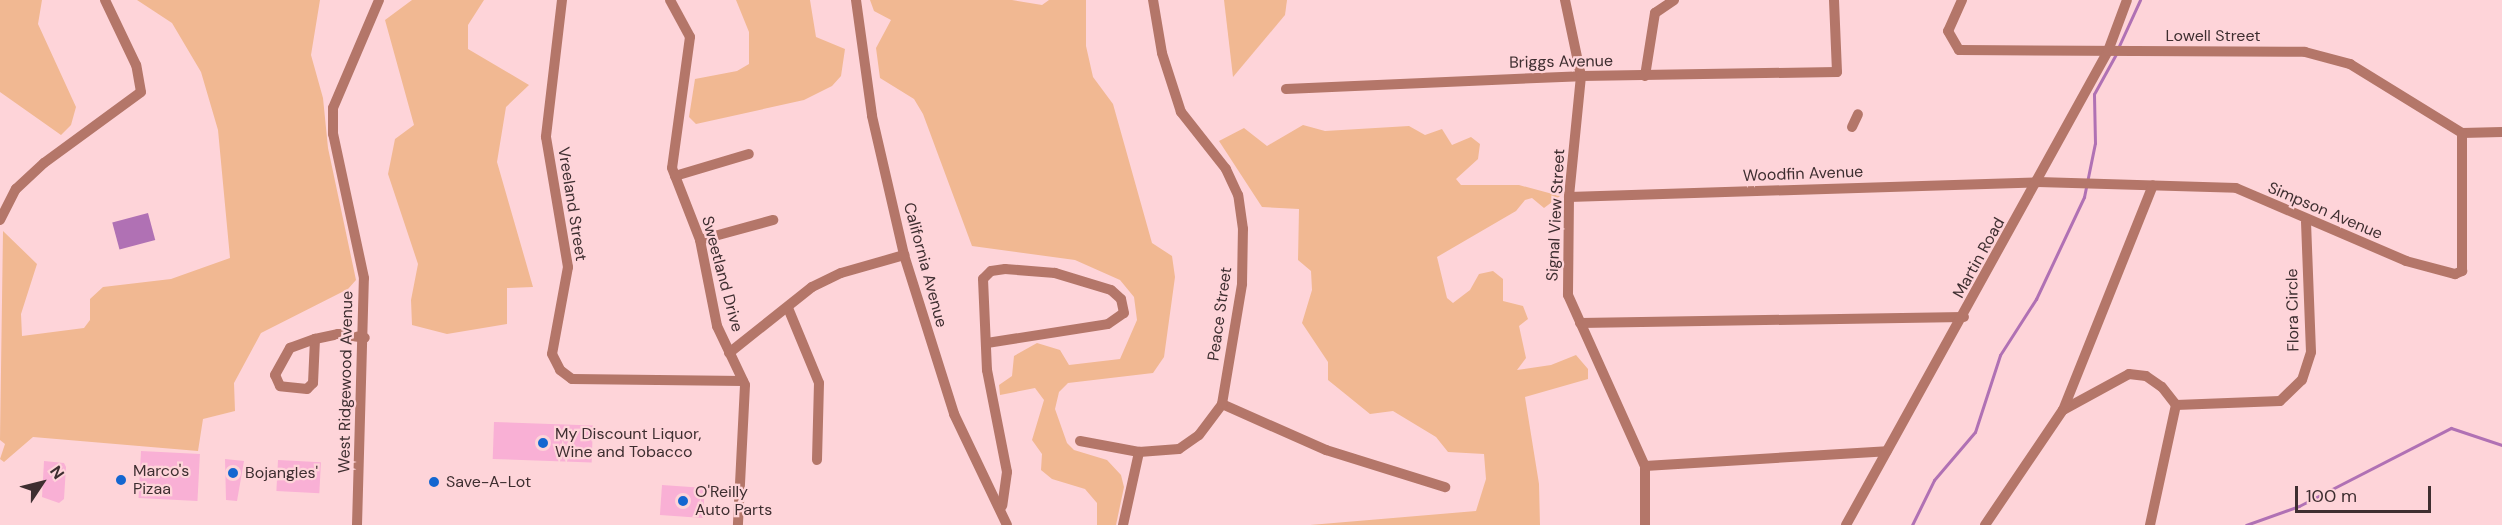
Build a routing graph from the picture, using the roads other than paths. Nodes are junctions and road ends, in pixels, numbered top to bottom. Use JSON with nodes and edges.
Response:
{"nodes":[{"id":1,"x":105,"y":0,"type":"edge"},
{"id":2,"x":379,"y":0,"type":"edge"},
{"id":3,"x":562,"y":0,"type":"edge"},
{"id":4,"x":670,"y":0,"type":"edge"},
{"id":5,"x":856,"y":0,"type":"edge"},
{"id":6,"x":1153,"y":0,"type":"edge"},
{"id":7,"x":1565,"y":0,"type":"edge"},
{"id":8,"x":1674,"y":0,"type":"edge"},
{"id":9,"x":1834,"y":0,"type":"edge"},
{"id":10,"x":1962,"y":0,"type":"edge"},
{"id":11,"x":2127,"y":0,"type":"edge"},
{"id":12,"x":2108,"y":51,"type":"junction"},
{"id":13,"x":1581,"y":76,"type":"junction"},
{"id":14,"x":1645,"y":76,"type":"junction"},
{"id":15,"x":1286,"y":89,"type":"dead end"},
{"id":16,"x":1858,"y":114,"type":"dead end"},
{"id":17,"x":1852,"y":127,"type":"dead end"},
{"id":18,"x":2502,"y":132,"type":"edge"},
{"id":19,"x":2462,"y":133,"type":"junction"},
{"id":20,"x":749,"y":154,"type":"dead end"},
{"id":21,"x":675,"y":176,"type":"junction"},
{"id":22,"x":2038,"y":182,"type":"junction"},
{"id":23,"x":2153,"y":186,"type":"junction"},
{"id":24,"x":1569,"y":197,"type":"junction"},
{"id":25,"x":0,"y":220,"type":"edge"},
{"id":26,"x":773,"y":220,"type":"dead end"},
{"id":27,"x":2306,"y":222,"type":"junction"},
{"id":28,"x":700,"y":240,"type":"junction"},
{"id":29,"x":904,"y":255,"type":"junction"},
{"id":30,"x":788,"y":308,"type":"junction"},
{"id":31,"x":1964,"y":317,"type":"junction"},
{"id":32,"x":1580,"y":323,"type":"junction"},
{"id":33,"x":365,"y":338,"type":"junction"},
{"id":34,"x":315,"y":339,"type":"junction"},
{"id":35,"x":987,"y":343,"type":"junction"},
{"id":36,"x":729,"y":353,"type":"junction"},
{"id":37,"x":743,"y":381,"type":"junction"},
{"id":38,"x":1221,"y":404,"type":"junction"},
{"id":39,"x":2176,"y":405,"type":"junction"},
{"id":40,"x":2063,"y":410,"type":"junction"},
{"id":41,"x":1080,"y":441,"type":"dead end"},
{"id":42,"x":1887,"y":451,"type":"junction"},
{"id":43,"x":1140,"y":452,"type":"junction"},
{"id":44,"x":817,"y":460,"type":"dead end"},
{"id":45,"x":1645,"y":466,"type":"junction"},
{"id":46,"x":1445,"y":487,"type":"dead end"},
{"id":47,"x":1002,"y":506,"type":"junction"},
{"id":48,"x":357,"y":525,"type":"edge"},
{"id":49,"x":738,"y":525,"type":"edge"},
{"id":50,"x":1006,"y":525,"type":"edge"},
{"id":51,"x":1123,"y":525,"type":"edge"},
{"id":52,"x":1645,"y":525,"type":"edge"},
{"id":53,"x":1846,"y":525,"type":"edge"},
{"id":54,"x":1985,"y":525,"type":"edge"},
{"id":55,"x":2150,"y":525,"type":"edge"}],
"edges":[{"from":1,"to":25,"type":"street"},
{"from":2,"to":33,"type":"street","name":"West Ridgewood Avenue"},
{"from":3,"to":37,"type":"street","name":"Vreeland Street"},
{"from":4,"to":21,"type":"street","name":"Sweetland Drive"},
{"from":5,"to":29,"type":"street","name":"California Avenue"},
{"from":6,"to":38,"type":"street","name":"Peace Street"},
{"from":7,"to":13,"type":"street","name":"Signal View Street"},
{"from":8,"to":14,"type":"street"},
{"from":9,"to":14,"type":"street","name":"Briggs Avenue"},
{"from":10,"to":12,"type":"street","name":"Lowell Street"},
{"from":11,"to":12,"type":"street","name":"Martin Road"},
{"from":12,"to":19,"type":"street","name":"Lowell Street"},
{"from":12,"to":22,"type":"street","name":"Martin Road"},
{"from":13,"to":14,"type":"street","name":"Briggs Avenue"},
{"from":13,"to":15,"type":"street","name":"Briggs Avenue"},
{"from":13,"to":24,"type":"street","name":"Signal View Street"},
{"from":16,"to":17,"type":"street"},
{"from":18,"to":19,"type":"street"},
{"from":19,"to":27,"type":"street","name":"Simpson Avenue"},
{"from":20,"to":21,"type":"street"},
{"from":21,"to":28,"type":"street","name":"Sweetland Drive"},
{"from":22,"to":23,"type":"street","name":"Simpson Avenue"},
{"from":22,"to":24,"type":"street","name":"Woodfin Avenue"},
{"from":22,"to":31,"type":"street","name":"Martin Road"},
{"from":23,"to":27,"type":"street","name":"Simpson Avenue"},
{"from":23,"to":40,"type":"street"},
{"from":24,"to":32,"type":"street","name":"Signal View Street"},
{"from":26,"to":28,"type":"street"},
{"from":27,"to":39,"type":"street","name":"Flora Circle"},
{"from":28,"to":36,"type":"street","name":"Sweetland Drive"},
{"from":29,"to":30,"type":"street"},
{"from":29,"to":47,"type":"street","name":"California Avenue"},
{"from":30,"to":36,"type":"street"},
{"from":30,"to":44,"type":"street"},
{"from":31,"to":32,"type":"street"},
{"from":31,"to":42,"type":"street","name":"Martin Road"},
{"from":32,"to":45,"type":"street","name":"Signal View Street"},
{"from":33,"to":34,"type":"street"},
{"from":33,"to":48,"type":"street","name":"West Ridgewood Avenue"},
{"from":34,"to":34,"type":"street"},
{"from":35,"to":35,"type":"street"},
{"from":35,"to":47,"type":"street"},
{"from":36,"to":37,"type":"street","name":"Sweetland Drive"},
{"from":37,"to":49,"type":"street","name":"Sweetland Drive"},
{"from":38,"to":43,"type":"street","name":"Peace Street"},
{"from":38,"to":46,"type":"street"},
{"from":39,"to":40,"type":"street"},
{"from":39,"to":55,"type":"street"},
{"from":40,"to":54,"type":"street"},
{"from":41,"to":43,"type":"street","name":"Peace Street"},
{"from":42,"to":45,"type":"street"},
{"from":42,"to":53,"type":"street","name":"Martin Road"},
{"from":43,"to":51,"type":"street"},
{"from":45,"to":52,"type":"street","name":"Signal View Street"},
{"from":47,"to":50,"type":"street","name":"California Avenue"}]}
